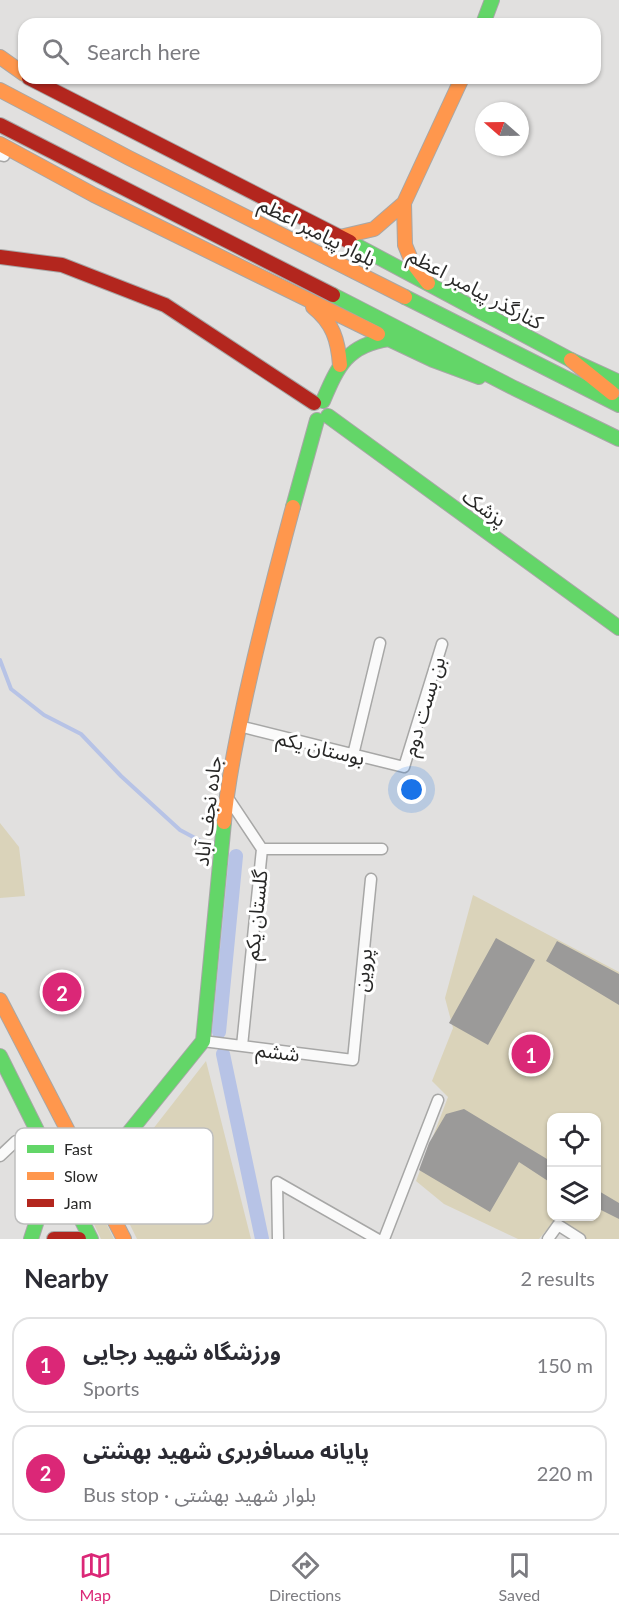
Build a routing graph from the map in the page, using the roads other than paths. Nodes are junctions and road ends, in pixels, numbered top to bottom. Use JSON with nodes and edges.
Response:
{"nodes":[{"id":1,"x":492,"y":0,"type":"edge"},
{"id":2,"x":485,"y":18,"type":"edge"},
{"id":3,"x":0,"y":57,"type":"edge"},
{"id":4,"x":0,"y":63,"type":"edge"},
{"id":5,"x":18,"y":70,"type":"edge"},
{"id":6,"x":18,"y":72,"type":"edge"},
{"id":7,"x":41,"y":84,"type":"edge"},
{"id":8,"x":459,"y":84,"type":"edge"},
{"id":9,"x":0,"y":90,"type":"edge"},
{"id":10,"x":0,"y":125,"type":"edge"},
{"id":11,"x":1,"y":152,"type":"edge"},
{"id":12,"x":404,"y":203,"type":"junction"},
{"id":13,"x":340,"y":237,"type":"junction"},
{"id":14,"x":0,"y":256,"type":"edge"},
{"id":15,"x":429,"y":285,"type":"junction"},
{"id":16,"x":290,"y":292,"type":"junction"},
{"id":17,"x":389,"y":339,"type":"junction"},
{"id":18,"x":571,"y":360,"type":"junction"},
{"id":19,"x":340,"y":365,"type":"junction"},
{"id":20,"x":619,"y":382,"type":"edge"},
{"id":21,"x":513,"y":388,"type":"junction"},
{"id":22,"x":619,"y":398,"type":"edge"},
{"id":23,"x":319,"y":402,"type":"junction"},
{"id":24,"x":619,"y":405,"type":"edge"},
{"id":25,"x":323,"y":418,"type":"junction"},
{"id":26,"x":619,"y":439,"type":"edge"},
{"id":27,"x":619,"y":628,"type":"edge"},
{"id":28,"x":380,"y":643,"type":"dead end"},
{"id":29,"x":442,"y":644,"type":"dead end"},
{"id":30,"x":239,"y":726,"type":"junction"},
{"id":31,"x":353,"y":755,"type":"junction"},
{"id":32,"x":404,"y":767,"type":"joint"},
{"id":33,"x":226,"y":795,"type":"junction"},
{"id":34,"x":262,"y":849,"type":"junction"},
{"id":35,"x":382,"y":849,"type":"dead end"},
{"id":36,"x":372,"y":879,"type":"dead end"},
{"id":37,"x":0,"y":1000,"type":"edge"},
{"id":38,"x":203,"y":1041,"type":"junction"},
{"id":39,"x":242,"y":1046,"type":"junction"},
{"id":40,"x":0,"y":1056,"type":"edge"},
{"id":41,"x":352,"y":1060,"type":"joint"},
{"id":42,"x":438,"y":1100,"type":"dead end"},
{"id":43,"x":36,"y":1128,"type":"edge"},
{"id":44,"x":67,"y":1128,"type":"edge"},
{"id":45,"x":133,"y":1128,"type":"edge"},
{"id":46,"x":15,"y":1142,"type":"edge"},
{"id":47,"x":0,"y":1155,"type":"edge"},
{"id":48,"x":36,"y":1224,"type":"edge"},
{"id":49,"x":84,"y":1224,"type":"edge"},
{"id":50,"x":116,"y":1224,"type":"edge"},
{"id":51,"x":277,"y":1235,"type":"edge"},
{"id":52,"x":31,"y":1239,"type":"edge"},
{"id":53,"x":54,"y":1239,"type":"edge"},
{"id":54,"x":79,"y":1239,"type":"edge"},
{"id":55,"x":91,"y":1239,"type":"edge"},
{"id":56,"x":124,"y":1239,"type":"edge"},
{"id":57,"x":288,"y":1239,"type":"edge"},
{"id":58,"x":377,"y":1239,"type":"edge"},
{"id":59,"x":384,"y":1239,"type":"edge"},
{"id":60,"x":548,"y":1239,"type":"edge"},
{"id":61,"x":579,"y":1239,"type":"edge"}],
"edges":[{"from":1,"to":2,"type":"main road"},
{"from":3,"to":5,"type":"main road"},
{"from":4,"to":6,"type":"main road"},
{"from":7,"to":13,"type":"main road","name":"کنارگذر پیامبر اعظم"},
{"from":8,"to":12,"type":"main road"},
{"from":9,"to":24,"type":"main road","name":"بلوار پیامبر اعظم"},
{"from":10,"to":21,"type":"main road"},
{"from":11,"to":16,"type":"main road"},
{"from":12,"to":13,"type":"main road"},
{"from":12,"to":15,"type":"main road"},
{"from":13,"to":15,"type":"main road","name":"کنارگذر پیامبر اعظم"},
{"from":14,"to":23,"type":"main road"},
{"from":15,"to":18,"type":"main road","name":"کنارگذر پیامبر اعظم"},
{"from":16,"to":17,"type":"main road"},
{"from":16,"to":19,"type":"main road"},
{"from":17,"to":19,"type":"main road"},
{"from":17,"to":21,"type":"main road"},
{"from":18,"to":20,"type":"main road","name":"کنارگذر پیامبر اعظم"},
{"from":18,"to":22,"type":"main road"},
{"from":19,"to":23,"type":"main road"},
{"from":21,"to":26,"type":"main road"},
{"from":23,"to":25,"type":"main road"},
{"from":25,"to":27,"type":"main road","name":"پزشک"},
{"from":25,"to":30,"type":"main road","name":"جاده نجف آباد"},
{"from":28,"to":31,"type":"street"},
{"from":29,"to":32,"type":"street","name":"بن بست دوم"},
{"from":30,"to":31,"type":"street","name":"بوستان یکم"},
{"from":30,"to":33,"type":"main road","name":"جاده نجف آباد"},
{"from":31,"to":32,"type":"street","name":"بوستان یکم"},
{"from":33,"to":34,"type":"street","name":"گلستان یکم"},
{"from":33,"to":38,"type":"main road","name":"جاده نجف آباد"},
{"from":34,"to":35,"type":"street"},
{"from":34,"to":39,"type":"street","name":"گلستان یکم"},
{"from":36,"to":41,"type":"street","name":"پروین"},
{"from":37,"to":44,"type":"main road"},
{"from":38,"to":39,"type":"street","name":"ششم"},
{"from":38,"to":45,"type":"main road"},
{"from":39,"to":41,"type":"street","name":"ششم"},
{"from":40,"to":43,"type":"main road"},
{"from":42,"to":59,"type":"street"},
{"from":46,"to":47,"type":"street"},
{"from":48,"to":52,"type":"main road"},
{"from":49,"to":55,"type":"main road"},
{"from":50,"to":56,"type":"main road"},
{"from":51,"to":57,"type":"street"},
{"from":51,"to":58,"type":"street"},
{"from":53,"to":54,"type":"main road"},
{"from":60,"to":61,"type":"street"}]}
